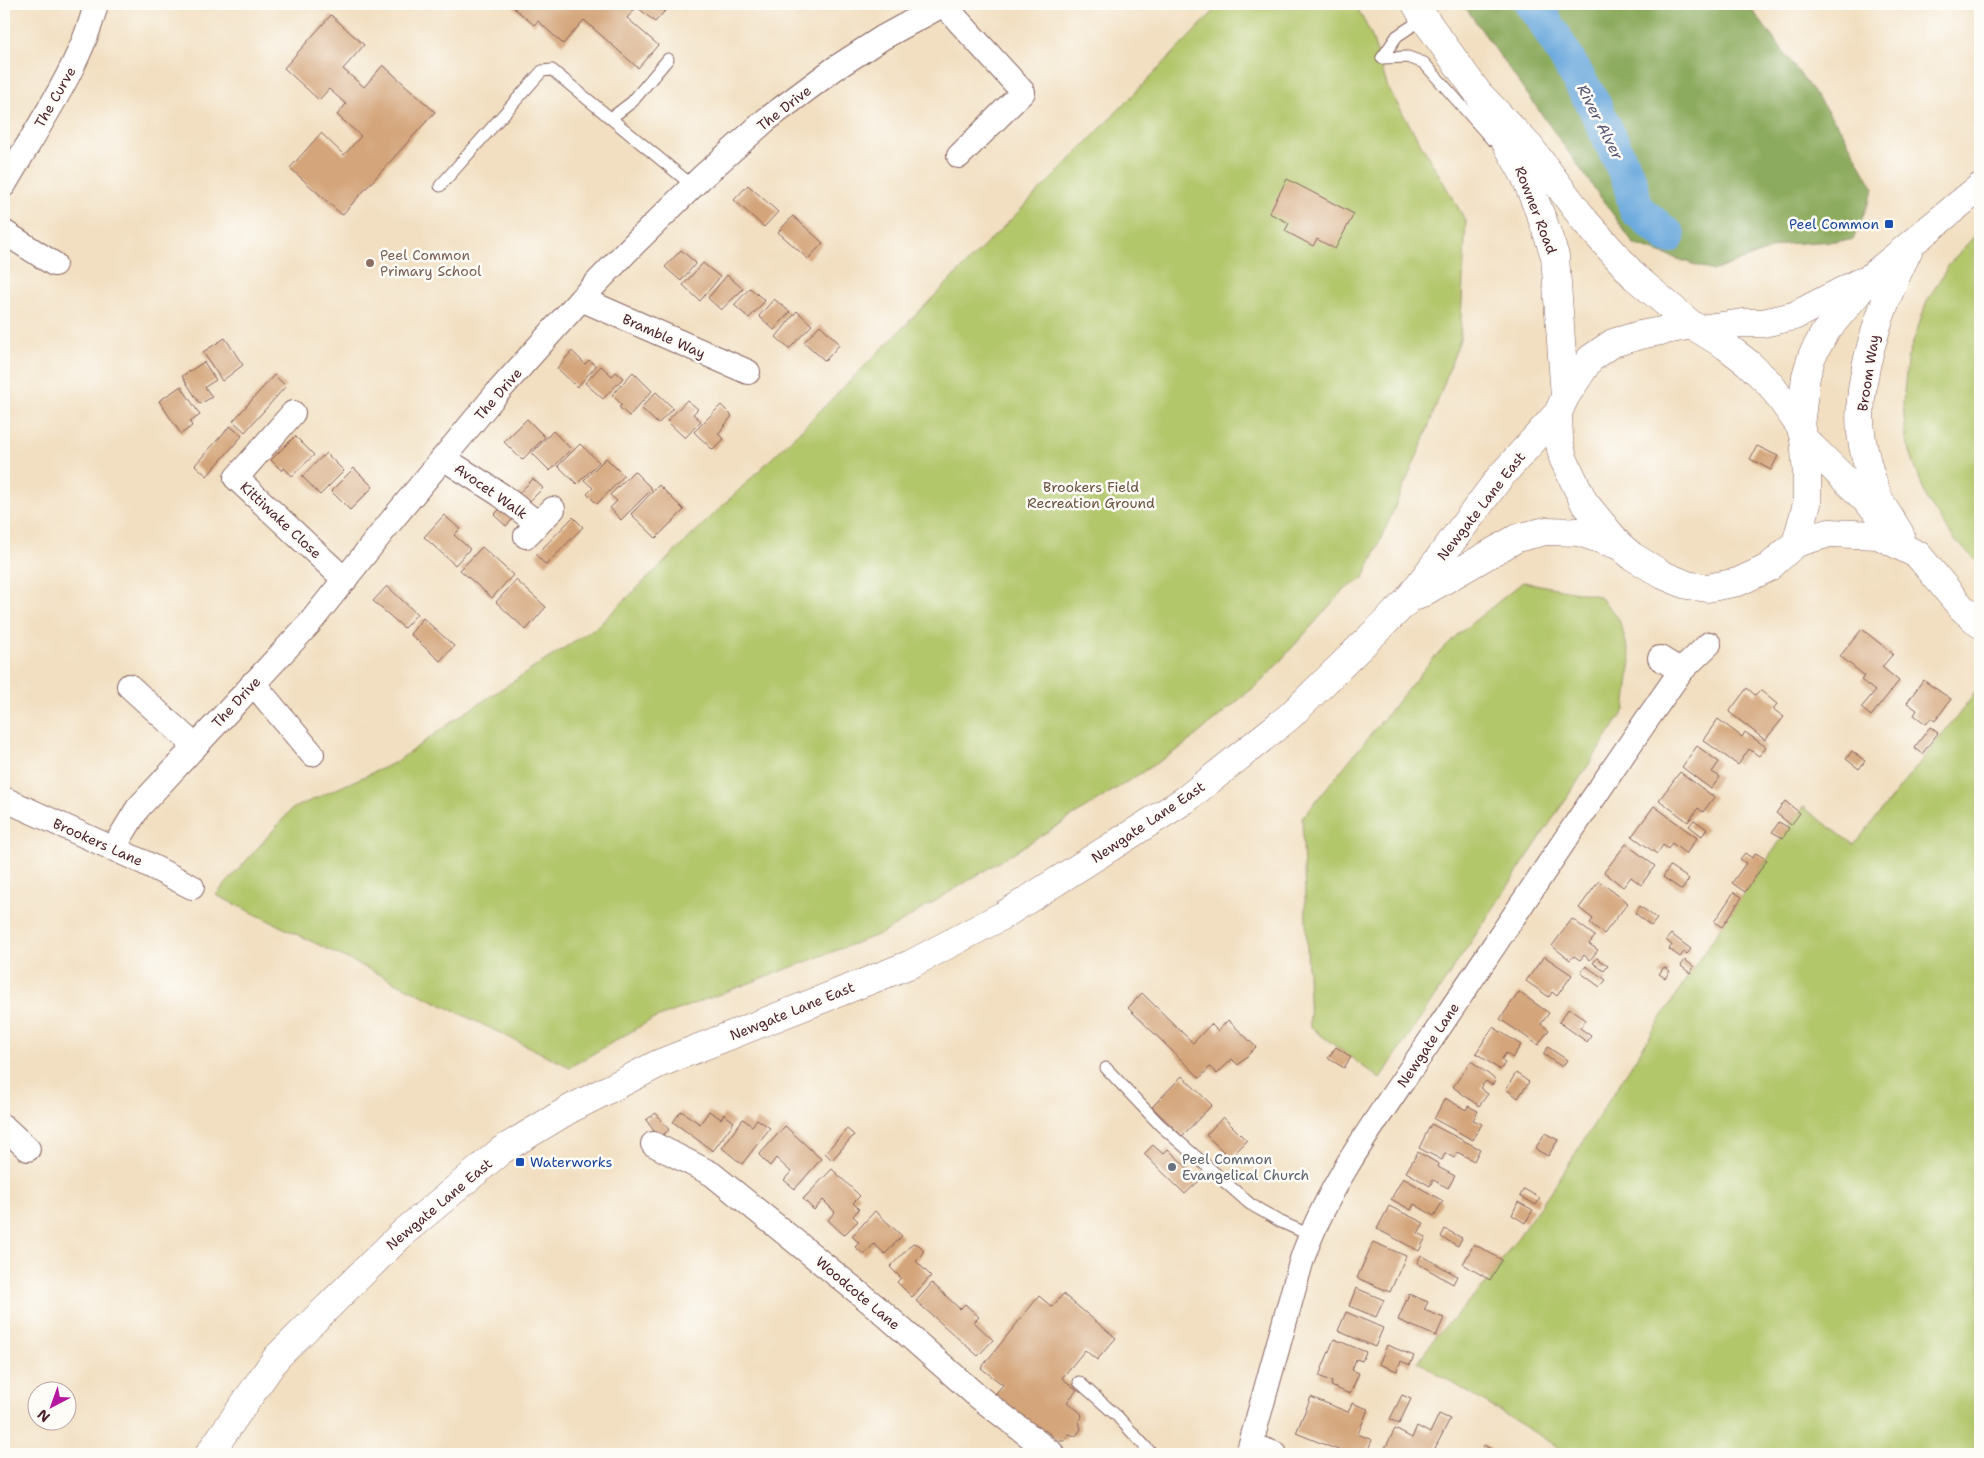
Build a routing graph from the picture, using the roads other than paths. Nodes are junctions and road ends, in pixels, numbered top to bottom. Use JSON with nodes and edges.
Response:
{"nodes":[{"id":1,"x":96,"y":4,"type":"edge"},
{"id":2,"x":944,"y":4,"type":"edge"},
{"id":3,"x":1420,"y":11,"type":"edge"},
{"id":4,"x":668,"y":59,"type":"dead end"},
{"id":5,"x":1478,"y":93,"type":"junction"},
{"id":6,"x":611,"y":118,"type":"junction"},
{"id":7,"x":959,"y":156,"type":"dead end"},
{"id":8,"x":1525,"y":176,"type":"junction"},
{"id":9,"x":4,"y":185,"type":"edge"},
{"id":10,"x":440,"y":186,"type":"dead end"},
{"id":11,"x":693,"y":186,"type":"junction"},
{"id":12,"x":1980,"y":187,"type":"edge"},
{"id":13,"x":4,"y":232,"type":"edge"},
{"id":14,"x":1913,"y":241,"type":"junction"},
{"id":15,"x":54,"y":264,"type":"dead end"},
{"id":16,"x":1872,"y":276,"type":"junction"},
{"id":17,"x":581,"y":299,"type":"junction"},
{"id":18,"x":1696,"y":327,"type":"junction"},
{"id":19,"x":748,"y":372,"type":"dead end"},
{"id":20,"x":1561,"y":405,"type":"junction"},
{"id":21,"x":293,"y":413,"type":"dead end"},
{"id":22,"x":1802,"y":433,"type":"junction"},
{"id":23,"x":443,"y":458,"type":"junction"},
{"id":24,"x":539,"y":523,"type":"dead end"},
{"id":25,"x":1906,"y":542,"type":"junction"},
{"id":26,"x":1796,"y":544,"type":"junction"},
{"id":27,"x":1620,"y":546,"type":"junction"},
{"id":28,"x":345,"y":580,"type":"junction"},
{"id":29,"x":1407,"y":601,"type":"junction"},
{"id":30,"x":1980,"y":624,"type":"edge"},
{"id":31,"x":1709,"y":644,"type":"dead end"},
{"id":32,"x":1660,"y":658,"type":"dead end"},
{"id":33,"x":1681,"y":671,"type":"junction"},
{"id":34,"x":253,"y":683,"type":"junction"},
{"id":35,"x":129,"y":686,"type":"dead end"},
{"id":36,"x":195,"y":746,"type":"junction"},
{"id":37,"x":312,"y":754,"type":"dead end"},
{"id":38,"x":7,"y":807,"type":"edge"},
{"id":39,"x":113,"y":849,"type":"junction"},
{"id":40,"x":192,"y":887,"type":"dead end"},
{"id":41,"x":1106,"y":1068,"type":"dead end"},
{"id":42,"x":4,"y":1128,"type":"edge"},
{"id":43,"x":653,"y":1144,"type":"dead end"},
{"id":44,"x":28,"y":1149,"type":"dead end"},
{"id":45,"x":1310,"y":1235,"type":"junction"},
{"id":46,"x":1079,"y":1382,"type":"dead end"},
{"id":47,"x":1249,"y":1450,"type":"edge"},
{"id":48,"x":209,"y":1454,"type":"edge"},
{"id":49,"x":1053,"y":1454,"type":"edge"},
{"id":50,"x":1152,"y":1454,"type":"edge"},
{"id":51,"x":1275,"y":1454,"type":"edge"}],
"edges":[{"from":1,"to":9,"type":"street","name":"The Curve"},
{"from":2,"to":7,"type":"street"},
{"from":2,"to":11,"type":"street","name":"The Drive"},
{"from":3,"to":5,"type":"main road","name":"Rowner Road"},
{"from":3,"to":8,"type":"lane"},
{"from":4,"to":6,"type":"lane"},
{"from":5,"to":8,"type":"main road","name":"Rowner Road"},
{"from":5,"to":18,"type":"main road","name":"Rowner Road"},
{"from":6,"to":10,"type":"lane"},
{"from":6,"to":11,"type":"lane"},
{"from":8,"to":20,"type":"main road","name":"Rowner Road"},
{"from":11,"to":17,"type":"street","name":"The Drive"},
{"from":12,"to":14,"type":"main road","name":"Broom Way"},
{"from":13,"to":15,"type":"street"},
{"from":14,"to":16,"type":"main road","name":"Broom Way"},
{"from":14,"to":25,"type":"main road","name":"Broom Way"},
{"from":16,"to":18,"type":"main road","name":"Broom Way"},
{"from":16,"to":22,"type":"main road","name":"Broom Way"},
{"from":17,"to":19,"type":"street","name":"Bramble Way"},
{"from":17,"to":23,"type":"street","name":"The Drive"},
{"from":18,"to":20,"type":"main road","name":"Newgate Lane East"},
{"from":18,"to":22,"type":"main road","name":"Rowner Road"},
{"from":20,"to":27,"type":"main road","name":"Rowner Road"},
{"from":20,"to":29,"type":"main road","name":"Newgate Lane East"},
{"from":21,"to":28,"type":"street","name":"Kittiwake Close"},
{"from":22,"to":25,"type":"main road","name":"Rowner Road"},
{"from":22,"to":26,"type":"main road","name":"Broom Way"},
{"from":23,"to":24,"type":"street","name":"Avocet Walk"},
{"from":23,"to":28,"type":"street","name":"The Drive"},
{"from":25,"to":26,"type":"main road"},
{"from":25,"to":30,"type":"main road"},
{"from":26,"to":27,"type":"main road"},
{"from":27,"to":29,"type":"main road","name":"Newgate Lane East"},
{"from":28,"to":34,"type":"street","name":"The Drive"},
{"from":29,"to":48,"type":"main road","name":"Newgate Lane East"},
{"from":31,"to":33,"type":"street","name":"Newgate Lane"},
{"from":32,"to":33,"type":"street"},
{"from":33,"to":45,"type":"street","name":"Newgate Lane"},
{"from":34,"to":36,"type":"street","name":"The Drive"},
{"from":34,"to":37,"type":"street"},
{"from":35,"to":36,"type":"street"},
{"from":36,"to":39,"type":"street","name":"The Drive"},
{"from":38,"to":39,"type":"street","name":"Brookers Lane"},
{"from":39,"to":40,"type":"street","name":"Brookers Lane"},
{"from":41,"to":45,"type":"lane"},
{"from":42,"to":44,"type":"street"},
{"from":43,"to":49,"type":"street","name":"Woodcote Lane"},
{"from":45,"to":47,"type":"street","name":"Newgate Lane"},
{"from":46,"to":50,"type":"lane"},
{"from":47,"to":51,"type":"street"}]}
